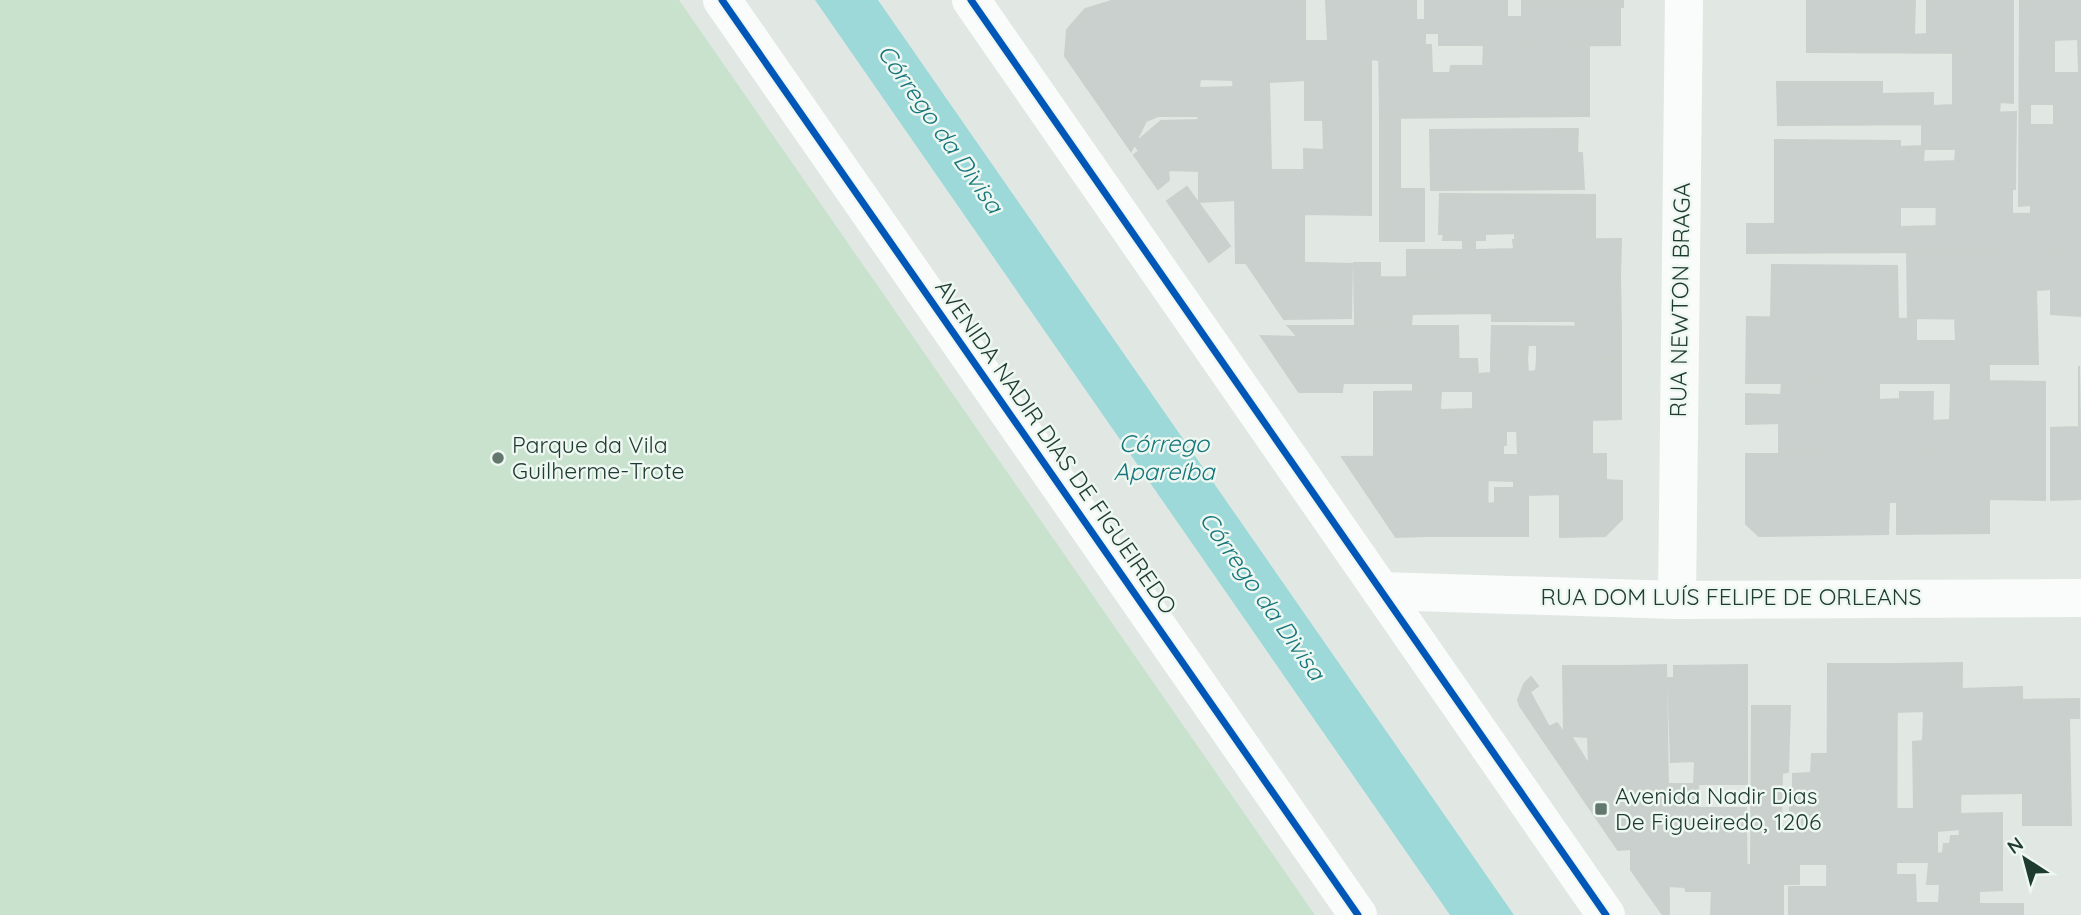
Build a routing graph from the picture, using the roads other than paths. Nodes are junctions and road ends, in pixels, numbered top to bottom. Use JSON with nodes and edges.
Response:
{"nodes":[{"id":1,"x":722,"y":0,"type":"edge"},
{"id":2,"x":971,"y":0,"type":"edge"},
{"id":3,"x":1684,"y":0,"type":"edge"},
{"id":4,"x":1381,"y":591,"type":"junction"},
{"id":5,"x":2081,"y":598,"type":"edge"},
{"id":6,"x":1678,"y":600,"type":"junction"},
{"id":7,"x":1359,"y":915,"type":"edge"},
{"id":8,"x":1606,"y":915,"type":"edge"}],
"edges":[{"from":1,"to":7,"type":"main road","name":"AVENIDA NADIR DIAS DE FIGUEIREDO"},
{"from":2,"to":4,"type":"main road"},
{"from":3,"to":6,"type":"main road","name":"RUA NEWTON BRAGA"},
{"from":4,"to":6,"type":"main road","name":"RUA DOM LUÍS FELIPE DE ORLEANS"},
{"from":4,"to":8,"type":"main road"},
{"from":5,"to":6,"type":"main road","name":"RUA DOM LUÍS FELIPE DE ORLEANS"}]}
